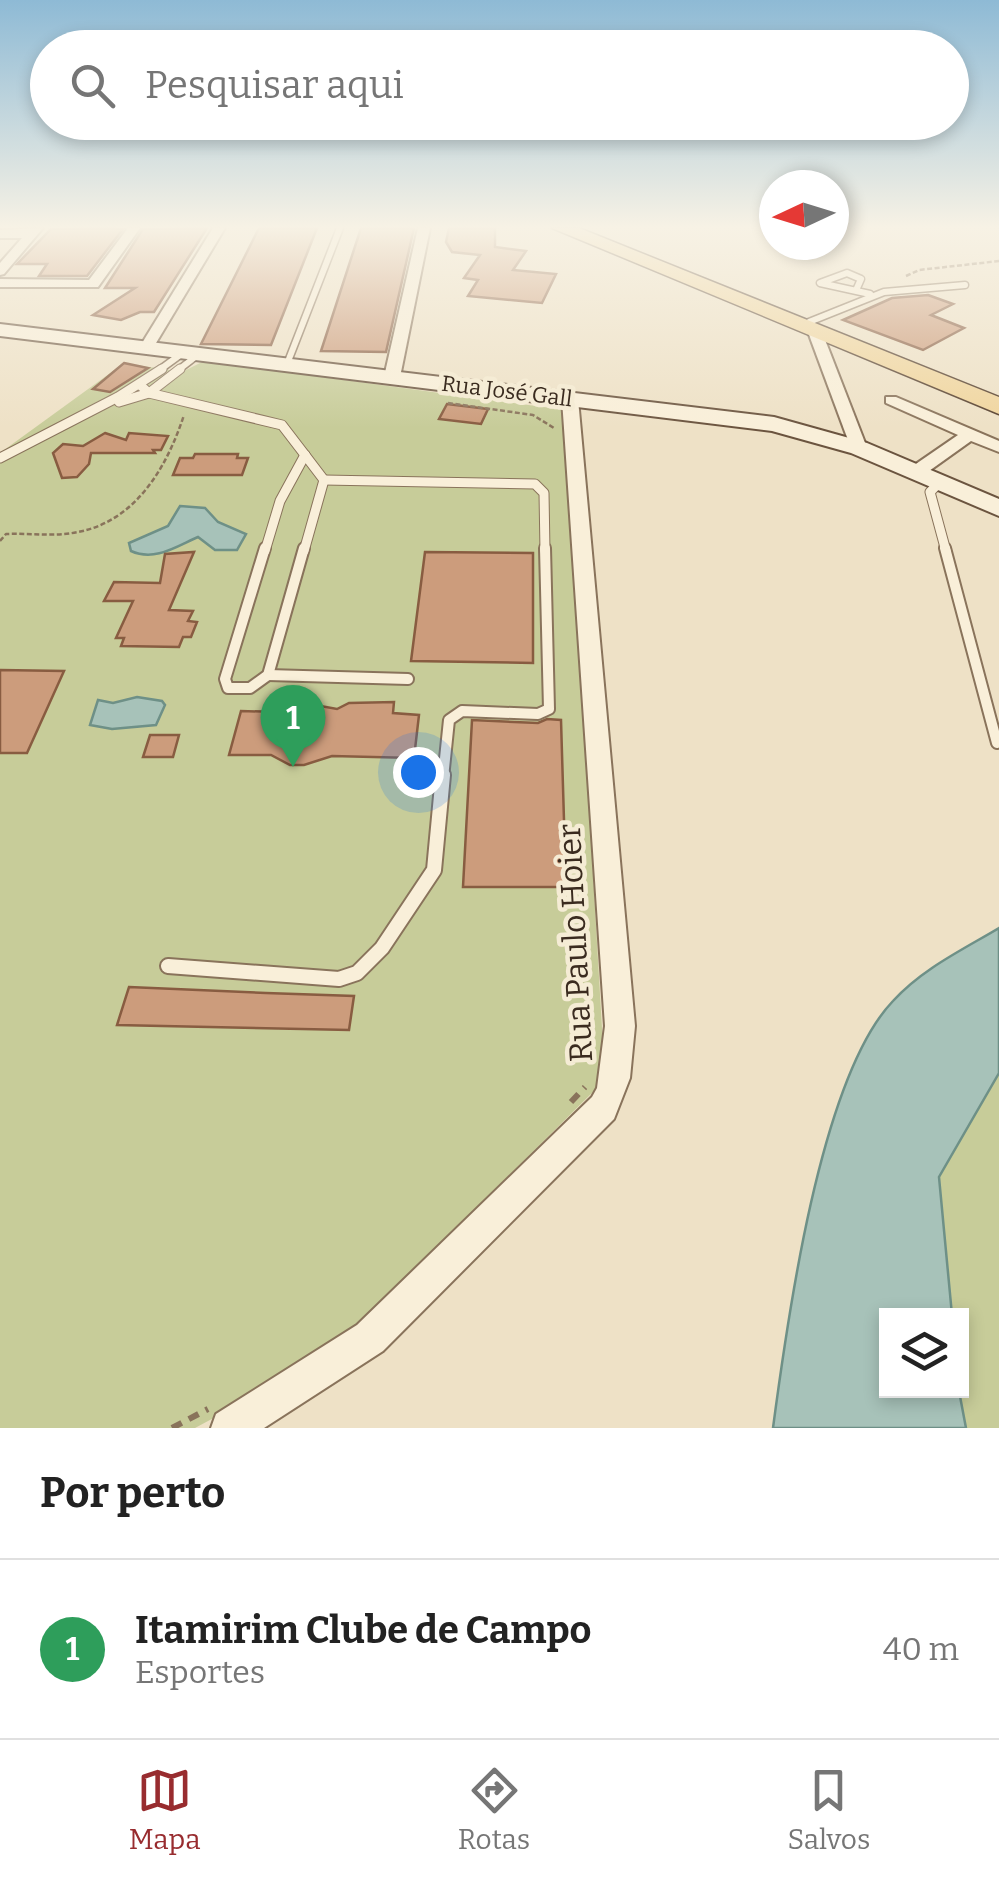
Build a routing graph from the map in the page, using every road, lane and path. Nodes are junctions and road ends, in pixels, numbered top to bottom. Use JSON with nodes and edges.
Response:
{"nodes":[{"id":1,"x":178,"y":295,"type":"edge"},
{"id":2,"x":314,"y":295,"type":"edge"},
{"id":3,"x":410,"y":295,"type":"edge"},
{"id":4,"x":730,"y":295,"type":"edge"},
{"id":5,"x":734,"y":295,"type":"edge"},
{"id":6,"x":869,"y":295,"type":"edge"},
{"id":7,"x":812,"y":327,"type":"junction"},
{"id":8,"x":0,"y":330,"type":"edge"},
{"id":9,"x":146,"y":348,"type":"junction"},
{"id":10,"x":192,"y":353,"type":"junction"},
{"id":11,"x":287,"y":364,"type":"junction"},
{"id":12,"x":392,"y":377,"type":"junction"},
{"id":13,"x":140,"y":384,"type":"junction"},
{"id":14,"x":149,"y":393,"type":"junction"},
{"id":15,"x":570,"y":398,"type":"junction"},
{"id":16,"x":891,"y":400,"type":"dead end"},
{"id":17,"x":187,"y":401,"type":"junction"},
{"id":18,"x":440,"y":402,"type":"dead end"},
{"id":19,"x":999,"y":402,"type":"edge"},
{"id":20,"x":105,"y":404,"type":"junction"},
{"id":21,"x":562,"y":433,"type":"dead end"},
{"id":22,"x":970,"y":434,"type":"junction"},
{"id":23,"x":999,"y":446,"type":"edge"},
{"id":24,"x":859,"y":448,"type":"junction"},
{"id":25,"x":304,"y":456,"type":"junction"},
{"id":26,"x":0,"y":458,"type":"edge"},
{"id":27,"x":916,"y":472,"type":"junction"},
{"id":28,"x":324,"y":480,"type":"junction"},
{"id":29,"x":940,"y":482,"type":"junction"},
{"id":30,"x":999,"y":508,"type":"edge"},
{"id":31,"x":0,"y":541,"type":"edge"},
{"id":32,"x":268,"y":675,"type":"junction"},
{"id":33,"x":408,"y":679,"type":"dead end"},
{"id":34,"x":997,"y":742,"type":"edge"},
{"id":35,"x":168,"y":966,"type":"dead end"},
{"id":36,"x":597,"y":1074,"type":"dead end"},
{"id":37,"x":571,"y":1102,"type":"dead end"},
{"id":38,"x":225,"y":1415,"type":"edge"},
{"id":39,"x":172,"y":1428,"type":"edge"}],
"edges":[{"from":1,"to":9,"type":"street"},
{"from":2,"to":11,"type":"lane"},
{"from":3,"to":12,"type":"street"},
{"from":4,"to":7,"type":"main road"},
{"from":5,"to":7,"type":"main road"},
{"from":6,"to":7,"type":"lane"},
{"from":7,"to":19,"type":"main road"},
{"from":7,"to":24,"type":"street"},
{"from":8,"to":9,"type":"main road","name":"Rua José Gall"},
{"from":9,"to":10,"type":"main road","name":"Rua José Gall"},
{"from":10,"to":11,"type":"main road","name":"Rua José Gall"},
{"from":10,"to":13,"type":"lane"},
{"from":10,"to":14,"type":"lane"},
{"from":11,"to":12,"type":"main road","name":"Rua José Gall"},
{"from":12,"to":15,"type":"main road","name":"Rua José Gall"},
{"from":13,"to":14,"type":"lane"},
{"from":13,"to":20,"type":"lane"},
{"from":14,"to":17,"type":"lane"},
{"from":14,"to":20,"type":"lane"},
{"from":15,"to":24,"type":"main road","name":"Rua José Gall"},
{"from":15,"to":38,"type":"street","name":"Rua Paulo Hoier"},
{"from":16,"to":22,"type":"street"},
{"from":17,"to":25,"type":"lane"},
{"from":17,"to":31,"type":"path"},
{"from":18,"to":21,"type":"path"},
{"from":20,"to":26,"type":"lane"},
{"from":22,"to":23,"type":"street"},
{"from":22,"to":27,"type":"street"},
{"from":24,"to":27,"type":"main road","name":"Rua José Gall"},
{"from":25,"to":28,"type":"lane"},
{"from":25,"to":32,"type":"lane"},
{"from":27,"to":29,"type":"main road","name":"Rua José Gall"},
{"from":28,"to":32,"type":"lane"},
{"from":28,"to":35,"type":"lane"},
{"from":29,"to":30,"type":"main road","name":"Rua José Gall"},
{"from":29,"to":34,"type":"lane"},
{"from":32,"to":33,"type":"lane"},
{"from":36,"to":37,"type":"path"},
{"from":38,"to":39,"type":"path"}]}
